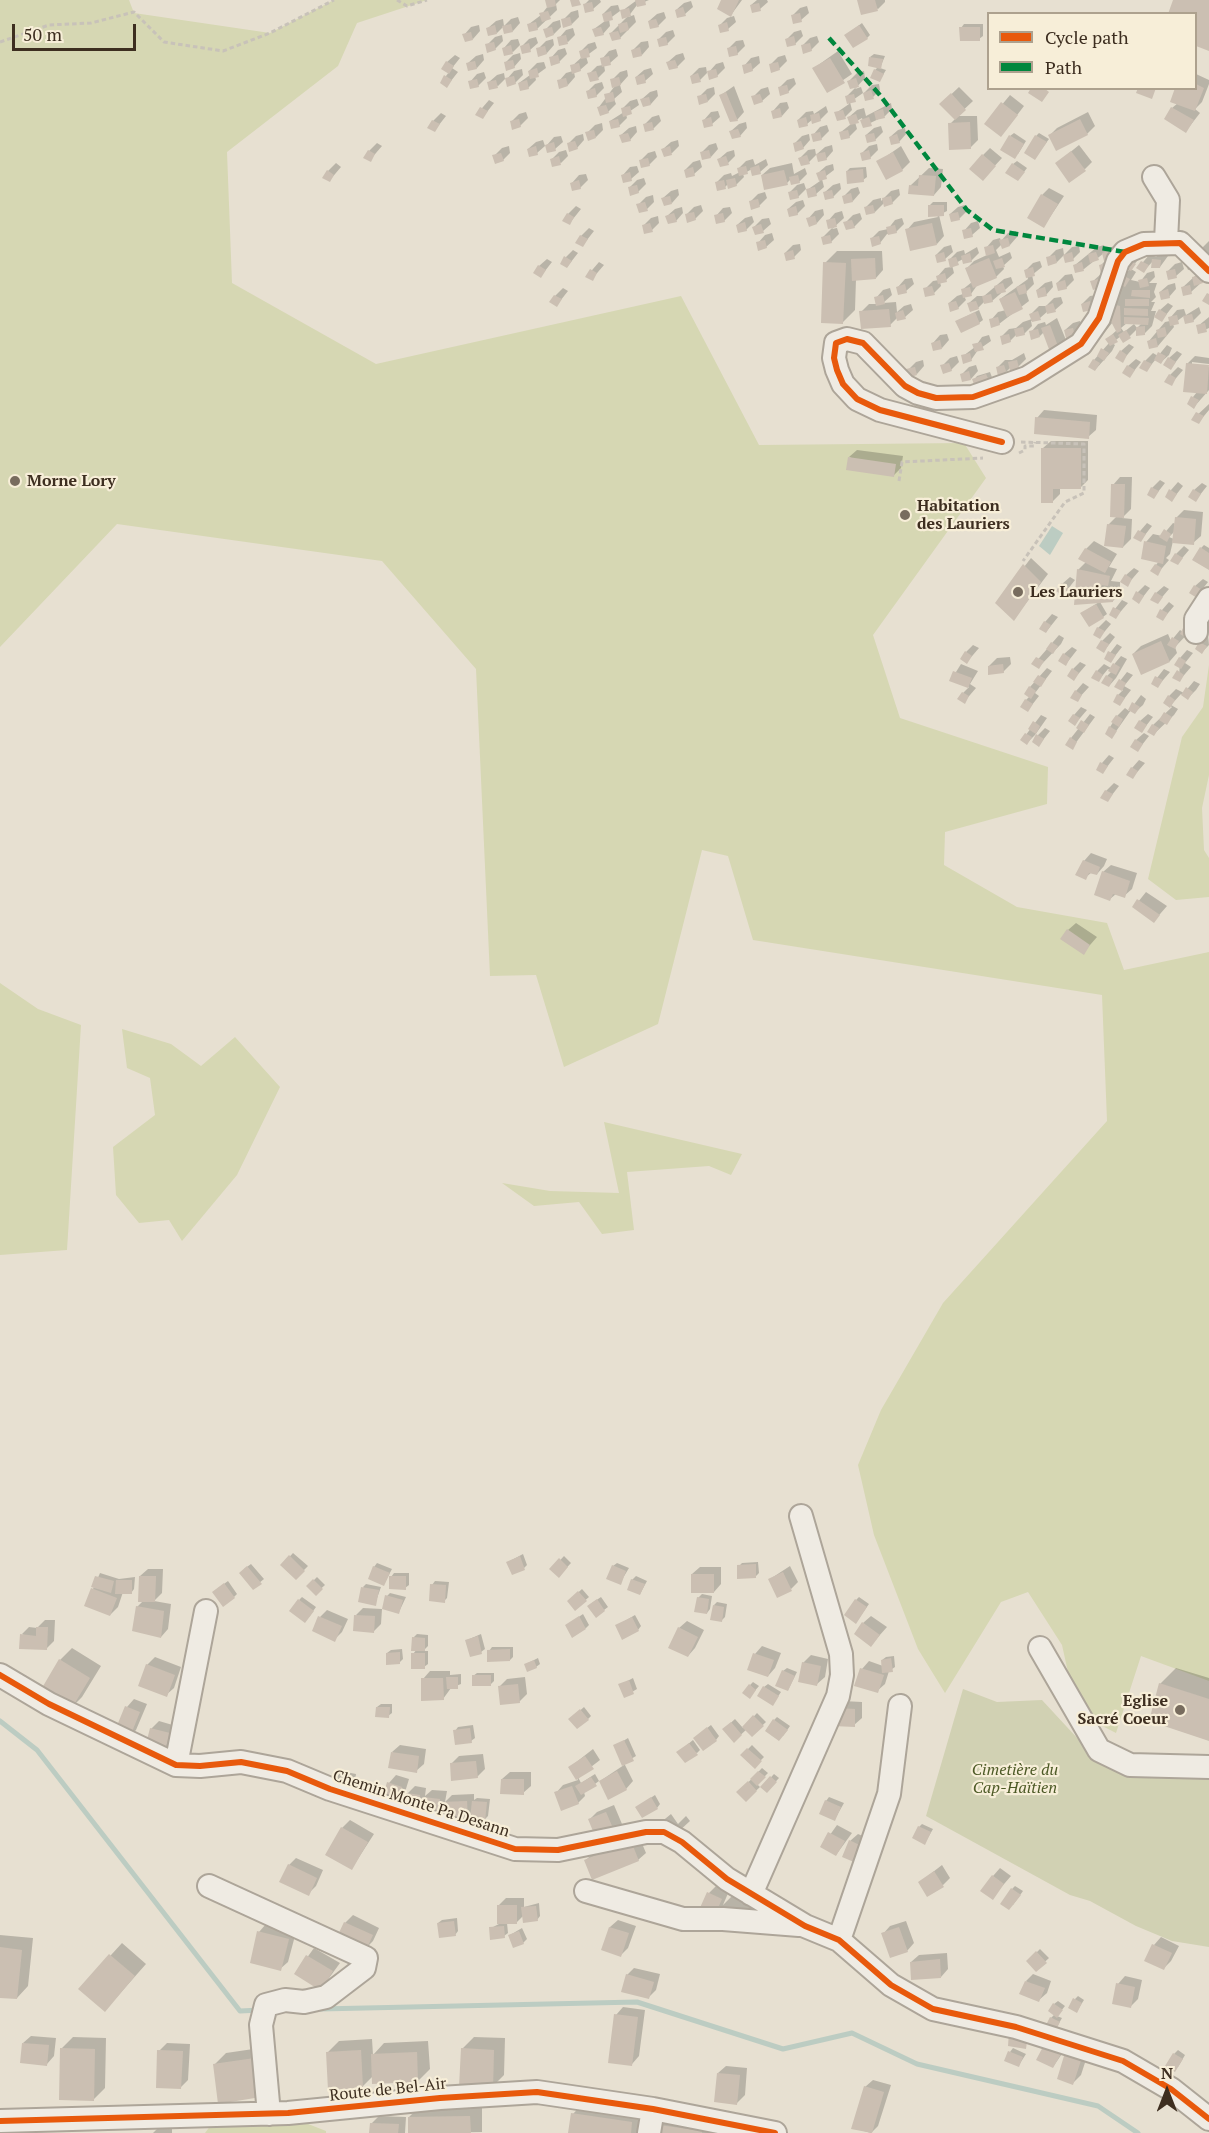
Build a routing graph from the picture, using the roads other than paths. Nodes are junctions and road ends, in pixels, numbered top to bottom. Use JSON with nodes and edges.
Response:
{"nodes":[{"id":1,"x":1154,"y":177,"type":"dead end"},
{"id":2,"x":1166,"y":241,"type":"junction"},
{"id":3,"x":1209,"y":271,"type":"edge"},
{"id":4,"x":1000,"y":452,"type":"road end"},
{"id":5,"x":1209,"y":599,"type":"edge"},
{"id":6,"x":1196,"y":632,"type":"dead end"},
{"id":7,"x":801,"y":1516,"type":"dead end"},
{"id":8,"x":206,"y":1611,"type":"dead end"},
{"id":9,"x":1040,"y":1648,"type":"dead end"},
{"id":10,"x":0,"y":1675,"type":"edge"},
{"id":11,"x":900,"y":1706,"type":"dead end"},
{"id":12,"x":176,"y":1765,"type":"junction"},
{"id":13,"x":1209,"y":1767,"type":"edge"},
{"id":14,"x":209,"y":1886,"type":"dead end"},
{"id":15,"x":586,"y":1891,"type":"dead end"},
{"id":16,"x":751,"y":1894,"type":"junction"},
{"id":17,"x":805,"y":1926,"type":"junction"},
{"id":18,"x":839,"y":1940,"type":"junction"},
{"id":19,"x":652,"y":2109,"type":"junction"},
{"id":20,"x":269,"y":2114,"type":"junction"},
{"id":21,"x":1209,"y":2119,"type":"edge"},
{"id":22,"x":0,"y":2121,"type":"edge"},
{"id":23,"x":649,"y":2133,"type":"edge"},
{"id":24,"x":775,"y":2133,"type":"edge"}],
"edges":[{"from":1,"to":2,"type":"street"},
{"from":2,"to":3,"type":"street"},
{"from":2,"to":4,"type":"street"},
{"from":5,"to":6,"type":"street"},
{"from":7,"to":16,"type":"street"},
{"from":8,"to":12,"type":"street"},
{"from":9,"to":13,"type":"street"},
{"from":10,"to":12,"type":"street","name":"Chemin Monte Pa Desann"},
{"from":11,"to":18,"type":"street"},
{"from":12,"to":16,"type":"street","name":"Chemin Monte Pa Desann"},
{"from":14,"to":20,"type":"street"},
{"from":15,"to":17,"type":"street"},
{"from":16,"to":17,"type":"street","name":"Chemin Monte Pa Desann"},
{"from":17,"to":18,"type":"street","name":"Chemin Monte Pa Desann"},
{"from":18,"to":21,"type":"street","name":"Chemin Monte Pa Desann"},
{"from":19,"to":20,"type":"street","name":"Route de Bel-Air"},
{"from":19,"to":23,"type":"street"},
{"from":19,"to":24,"type":"street","name":"Route de Bel-Air"},
{"from":20,"to":22,"type":"street","name":"Route de Bel-Air"}]}
